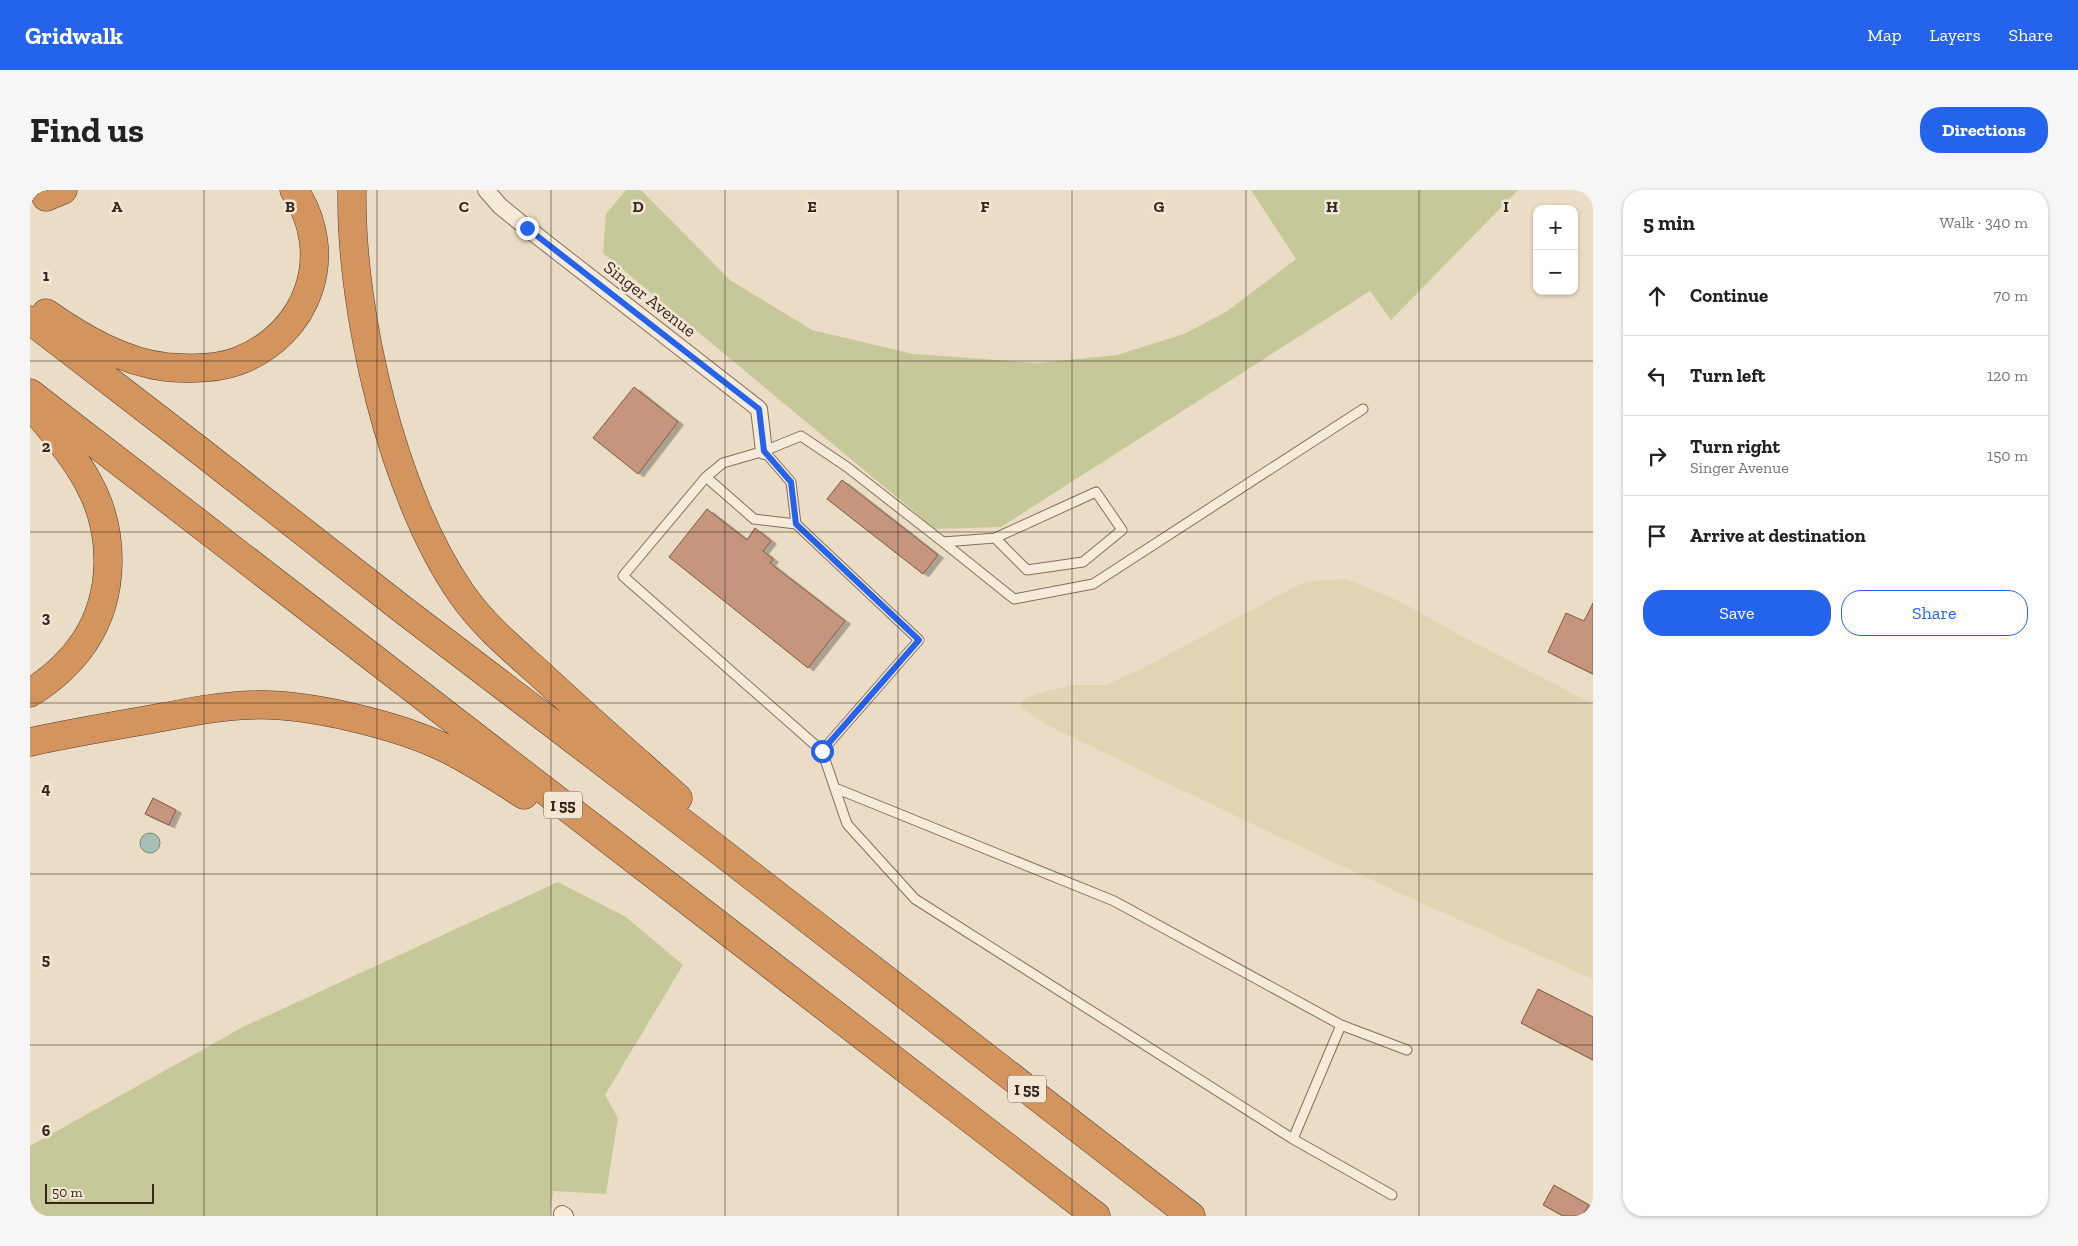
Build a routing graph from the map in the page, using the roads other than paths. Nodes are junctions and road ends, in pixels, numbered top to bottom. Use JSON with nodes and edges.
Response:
{"nodes":[{"id":1,"x":294,"y":190,"type":"edge"},
{"id":2,"x":352,"y":190,"type":"edge"},
{"id":3,"x":486,"y":190,"type":"edge"},
{"id":4,"x":30,"y":302,"type":"edge"},
{"id":5,"x":30,"y":320,"type":"edge"},
{"id":6,"x":30,"y":393,"type":"edge"},
{"id":7,"x":30,"y":406,"type":"edge"},
{"id":8,"x":1363,"y":409,"type":"dead end"},
{"id":9,"x":764,"y":451,"type":"junction"},
{"id":10,"x":706,"y":476,"type":"junction"},
{"id":11,"x":796,"y":524,"type":"junction"},
{"id":12,"x":995,"y":538,"type":"junction"},
{"id":13,"x":943,"y":542,"type":"junction"},
{"id":14,"x":30,"y":694,"type":"edge"},
{"id":15,"x":30,"y":742,"type":"edge"},
{"id":16,"x":822,"y":751,"type":"junction"},
{"id":17,"x":835,"y":788,"type":"junction"},
{"id":18,"x":715,"y":922,"type":"junction"},
{"id":19,"x":862,"y":962,"type":"junction"},
{"id":20,"x":1341,"y":1025,"type":"junction"},
{"id":21,"x":1407,"y":1050,"type":"dead end"},
{"id":22,"x":1292,"y":1139,"type":"junction"},
{"id":23,"x":1392,"y":1195,"type":"dead end"},
{"id":24,"x":1096,"y":1216,"type":"edge"},
{"id":25,"x":1191,"y":1216,"type":"edge"}],
"edges":[{"from":1,"to":4,"type":"highway"},
{"from":2,"to":19,"type":"highway"},
{"from":3,"to":9,"type":"street","name":"Singer Avenue"},
{"from":5,"to":19,"type":"highway","number":"I 55"},
{"from":6,"to":18,"type":"highway","number":"I 55"},
{"from":7,"to":14,"type":"highway"},
{"from":8,"to":13,"type":"lane"},
{"from":9,"to":10,"type":"lane"},
{"from":9,"to":11,"type":"lane"},
{"from":9,"to":13,"type":"lane"},
{"from":10,"to":11,"type":"lane"},
{"from":10,"to":16,"type":"lane"},
{"from":11,"to":16,"type":"lane"},
{"from":12,"to":12,"type":"lane"},
{"from":12,"to":13,"type":"lane"},
{"from":15,"to":18,"type":"highway"},
{"from":16,"to":17,"type":"lane"},
{"from":17,"to":20,"type":"lane"},
{"from":17,"to":22,"type":"lane"},
{"from":18,"to":24,"type":"highway","number":"I 55"},
{"from":19,"to":25,"type":"highway","number":"I 55"},
{"from":20,"to":21,"type":"lane"},
{"from":20,"to":22,"type":"lane"},
{"from":22,"to":23,"type":"lane"}]}
